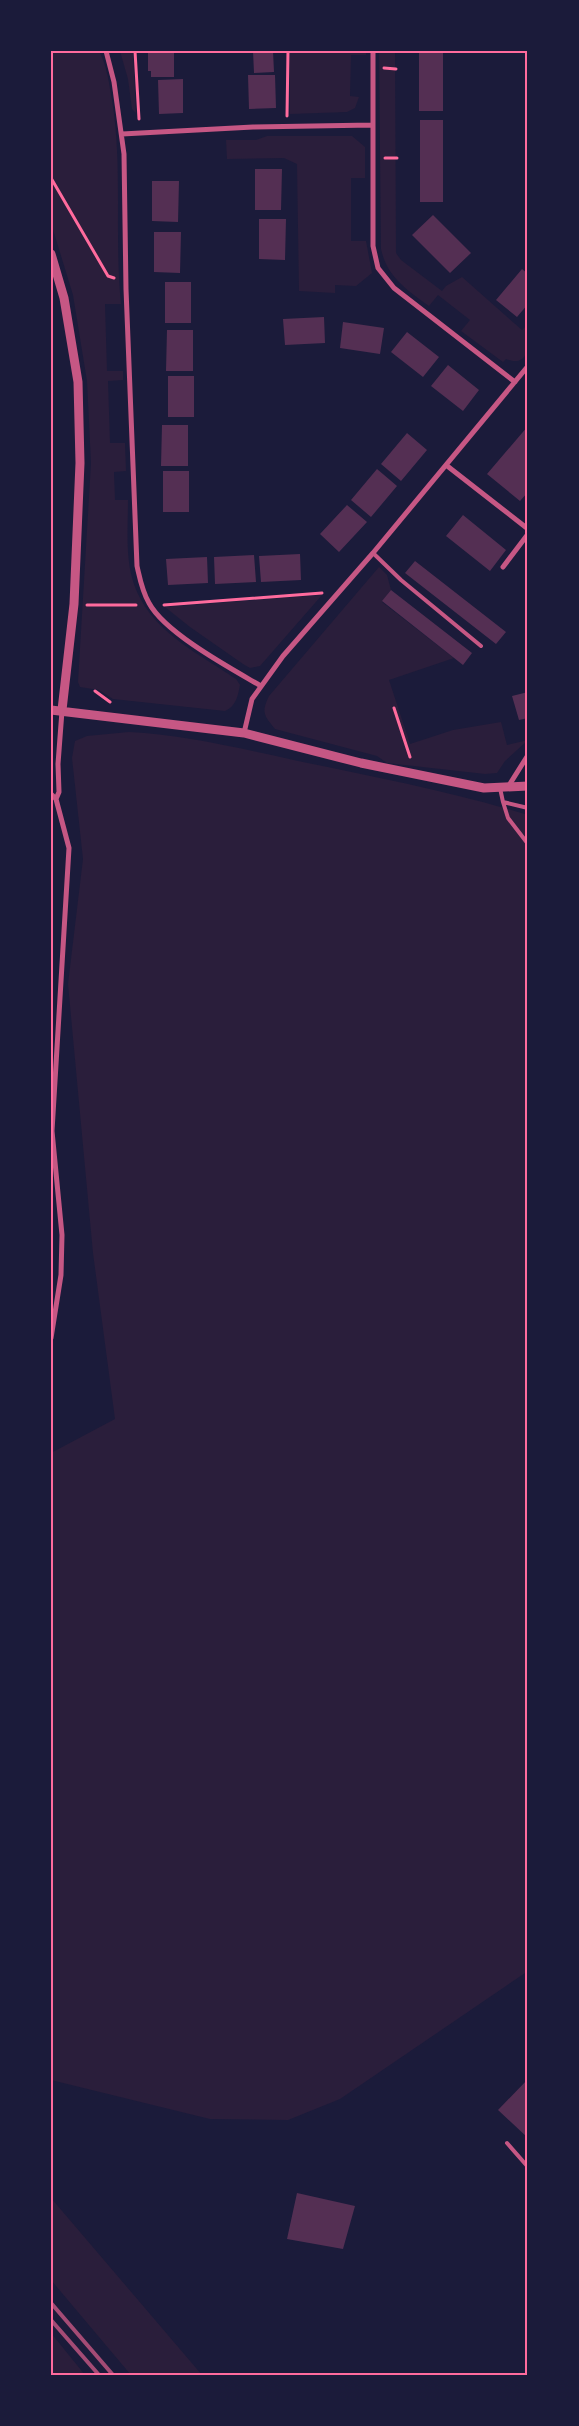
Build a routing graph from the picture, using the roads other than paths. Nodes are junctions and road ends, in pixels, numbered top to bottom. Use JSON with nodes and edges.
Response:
{"nodes":[{"id":1,"x":106,"y":51,"type":"edge"},
{"id":2,"x":373,"y":51,"type":"edge"},
{"id":3,"x":372,"y":125,"type":"junction"},
{"id":4,"x":122,"y":134,"type":"junction"},
{"id":5,"x":51,"y":254,"type":"edge"},
{"id":6,"x":528,"y":366,"type":"edge"},
{"id":7,"x":515,"y":382,"type":"junction"},
{"id":8,"x":446,"y":465,"type":"junction"},
{"id":9,"x":528,"y":529,"type":"edge"},
{"id":10,"x":528,"y":534,"type":"edge"},
{"id":11,"x":373,"y":553,"type":"junction"},
{"id":12,"x":503,"y":567,"type":"dead end"},
{"id":13,"x":481,"y":646,"type":"dead end"},
{"id":14,"x":261,"y":686,"type":"junction"},
{"id":15,"x":51,"y":710,"type":"edge"},
{"id":16,"x":62,"y":710,"type":"junction"},
{"id":17,"x":244,"y":733,"type":"junction"},
{"id":18,"x":528,"y":755,"type":"edge"},
{"id":19,"x":528,"y":786,"type":"edge"},
{"id":20,"x":504,"y":788,"type":"junction"},
{"id":21,"x":51,"y":794,"type":"edge"},
{"id":22,"x":56,"y":800,"type":"junction"},
{"id":23,"x":503,"y":802,"type":"junction"},
{"id":24,"x":528,"y":808,"type":"edge"},
{"id":25,"x":528,"y":844,"type":"edge"},
{"id":26,"x":52,"y":1132,"type":"edge"},
{"id":27,"x":51,"y":1338,"type":"edge"},
{"id":28,"x":507,"y":2143,"type":"dead end"},
{"id":29,"x":528,"y":2167,"type":"edge"}],
"edges":[{"from":1,"to":4,"type":"street"},
{"from":2,"to":3,"type":"street"},
{"from":3,"to":4,"type":"street"},
{"from":3,"to":7,"type":"street"},
{"from":4,"to":14,"type":"street"},
{"from":5,"to":16,"type":"street"},
{"from":6,"to":7,"type":"street"},
{"from":7,"to":8,"type":"street"},
{"from":8,"to":9,"type":"street"},
{"from":8,"to":11,"type":"street"},
{"from":10,"to":12,"type":"street"},
{"from":11,"to":13,"type":"lane"},
{"from":11,"to":14,"type":"street"},
{"from":14,"to":17,"type":"street"},
{"from":15,"to":16,"type":"street"},
{"from":16,"to":17,"type":"street"},
{"from":16,"to":22,"type":"street"},
{"from":17,"to":20,"type":"street"},
{"from":18,"to":20,"type":"street"},
{"from":19,"to":20,"type":"street"},
{"from":20,"to":23,"type":"lane"},
{"from":21,"to":22,"type":"street"},
{"from":22,"to":26,"type":"street"},
{"from":23,"to":24,"type":"lane"},
{"from":23,"to":25,"type":"lane"},
{"from":26,"to":27,"type":"street"},
{"from":28,"to":29,"type":"lane"}]}
